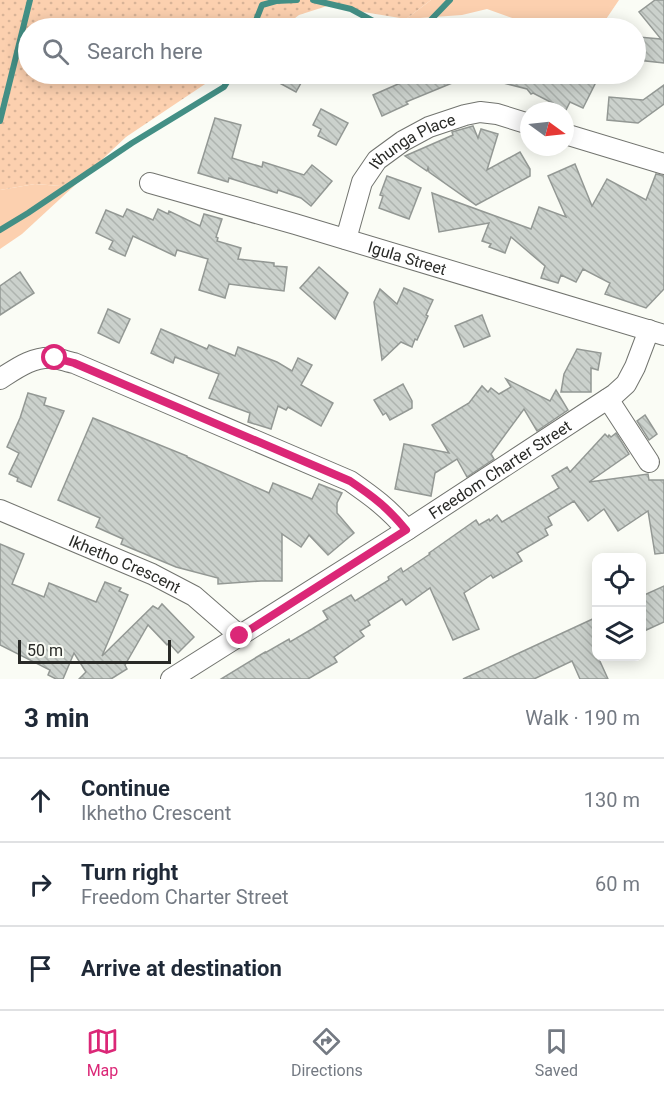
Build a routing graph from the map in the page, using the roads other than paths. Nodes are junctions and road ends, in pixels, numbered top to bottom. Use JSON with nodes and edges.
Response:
{"nodes":[{"id":1,"x":520,"y":121,"type":"edge"},
{"id":2,"x":574,"y":137,"type":"edge"},
{"id":3,"x":664,"y":164,"type":"edge"},
{"id":4,"x":150,"y":183,"type":"dead end"},
{"id":5,"x":346,"y":239,"type":"junction"},
{"id":6,"x":656,"y":332,"type":"edge"},
{"id":7,"x":0,"y":379,"type":"edge"},
{"id":8,"x":608,"y":399,"type":"junction"},
{"id":9,"x":649,"y":462,"type":"dead end"},
{"id":10,"x":0,"y":510,"type":"edge"},
{"id":11,"x":406,"y":530,"type":"junction"},
{"id":12,"x":240,"y":636,"type":"junction"},
{"id":13,"x":171,"y":679,"type":"edge"}],
"edges":[{"from":1,"to":5,"type":"street","name":"Ithunga Place"},
{"from":2,"to":3,"type":"street"},
{"from":4,"to":5,"type":"street","name":"Igula Street"},
{"from":5,"to":6,"type":"street","name":"Igula Street"},
{"from":6,"to":8,"type":"street","name":"Freedom Charter Street"},
{"from":7,"to":11,"type":"street"},
{"from":8,"to":9,"type":"street"},
{"from":8,"to":11,"type":"street","name":"Freedom Charter Street"},
{"from":10,"to":12,"type":"street","name":"Ikhetho Crescent"},
{"from":11,"to":12,"type":"street","name":"Freedom Charter Street"},
{"from":12,"to":13,"type":"street","name":"Freedom Charter Street"}]}
